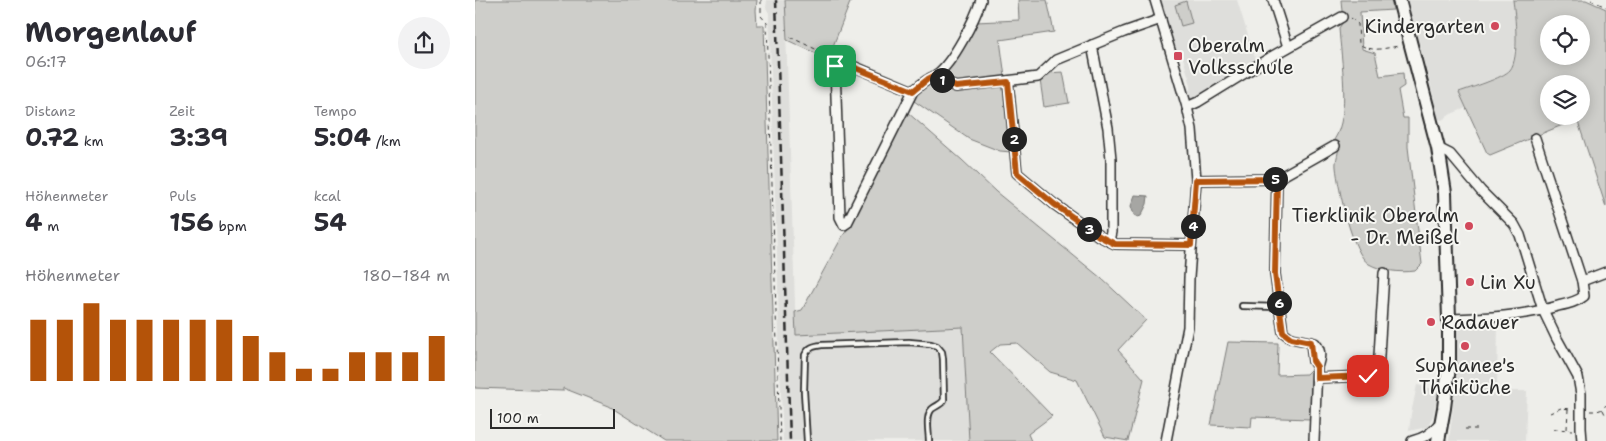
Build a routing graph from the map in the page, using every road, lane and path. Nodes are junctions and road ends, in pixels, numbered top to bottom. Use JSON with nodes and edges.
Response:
{"nodes":[{"id":1,"x":761,"y":0,"type":"edge"},
{"id":2,"x":981,"y":0,"type":"edge"},
{"id":3,"x":1155,"y":0,"type":"edge"},
{"id":4,"x":1273,"y":0,"type":"edge"},
{"id":5,"x":1399,"y":0,"type":"edge"},
{"id":6,"x":1591,"y":0,"type":"edge"},
{"id":7,"x":1606,"y":7,"type":"edge"},
{"id":8,"x":1343,"y":17,"type":"joint"},
{"id":9,"x":1161,"y":19,"type":"junction"},
{"id":10,"x":790,"y":37,"type":"dead end"},
{"id":11,"x":1410,"y":44,"type":"junction"},
{"id":12,"x":1092,"y":45,"type":"junction"},
{"id":13,"x":1288,"y":47,"type":"junction"},
{"id":14,"x":836,"y":60,"type":"junction"},
{"id":15,"x":936,"y":75,"type":"junction"},
{"id":16,"x":1008,"y":82,"type":"junction"},
{"id":17,"x":913,"y":91,"type":"junction"},
{"id":18,"x":1187,"y":107,"type":"junction"},
{"id":19,"x":1535,"y":138,"type":"dead end"},
{"id":20,"x":1335,"y":146,"type":"dead end"},
{"id":21,"x":1438,"y":148,"type":"junction"},
{"id":22,"x":1277,"y":179,"type":"junction"},
{"id":23,"x":1196,"y":180,"type":"junction"},
{"id":24,"x":1109,"y":241,"type":"junction"},
{"id":25,"x":1191,"y":245,"type":"junction"},
{"id":26,"x":1606,"y":272,"type":"edge"},
{"id":27,"x":1384,"y":274,"type":"dead end"},
{"id":28,"x":1582,"y":281,"type":"junction"},
{"id":29,"x":1242,"y":306,"type":"dead end"},
{"id":30,"x":1280,"y":307,"type":"junction"},
{"id":31,"x":1543,"y":310,"type":"junction"},
{"id":32,"x":1449,"y":319,"type":"junction"},
{"id":33,"x":1317,"y":378,"type":"junction"},
{"id":34,"x":1606,"y":405,"type":"edge"},
{"id":35,"x":1568,"y":409,"type":"junction"},
{"id":36,"x":1603,"y":409,"type":"junction"},
{"id":37,"x":1581,"y":410,"type":"junction"},
{"id":38,"x":1550,"y":413,"type":"dead end"},
{"id":39,"x":1606,"y":416,"type":"edge"},
{"id":40,"x":1441,"y":426,"type":"junction"},
{"id":41,"x":1465,"y":429,"type":"dead end"},
{"id":42,"x":1477,"y":429,"type":"dead end"},
{"id":43,"x":1554,"y":430,"type":"dead end"},
{"id":44,"x":1567,"y":430,"type":"junction"},
{"id":45,"x":1581,"y":430,"type":"junction"},
{"id":46,"x":780,"y":441,"type":"edge"},
{"id":47,"x":807,"y":441,"type":"edge"},
{"id":48,"x":929,"y":441,"type":"edge"},
{"id":49,"x":1166,"y":441,"type":"edge"},
{"id":50,"x":1314,"y":441,"type":"edge"},
{"id":51,"x":1412,"y":441,"type":"edge"},
{"id":52,"x":1438,"y":441,"type":"edge"},
{"id":53,"x":1582,"y":441,"type":"edge"}],
"edges":[{"from":1,"to":46,"type":"path"},
{"from":2,"to":15,"type":"street"},
{"from":3,"to":9,"type":"street"},
{"from":4,"to":13,"type":"street"},
{"from":5,"to":11,"type":"main road"},
{"from":6,"to":7,"type":"path"},
{"from":8,"to":11,"type":"path"},
{"from":8,"to":13,"type":"street"},
{"from":9,"to":12,"type":"street"},
{"from":9,"to":18,"type":"street"},
{"from":10,"to":14,"type":"path"},
{"from":11,"to":21,"type":"main road"},
{"from":12,"to":16,"type":"street"},
{"from":12,"to":24,"type":"street"},
{"from":13,"to":18,"type":"street"},
{"from":14,"to":17,"type":"street"},
{"from":14,"to":17,"type":"street"},
{"from":15,"to":16,"type":"street"},
{"from":15,"to":17,"type":"street"},
{"from":16,"to":24,"type":"street"},
{"from":18,"to":23,"type":"street"},
{"from":19,"to":28,"type":"street"},
{"from":20,"to":22,"type":"street"},
{"from":21,"to":31,"type":"street"},
{"from":21,"to":32,"type":"main road"},
{"from":22,"to":23,"type":"street"},
{"from":22,"to":30,"type":"street"},
{"from":23,"to":25,"type":"street"},
{"from":24,"to":25,"type":"street"},
{"from":25,"to":49,"type":"street"},
{"from":26,"to":28,"type":"street"},
{"from":27,"to":33,"type":"street"},
{"from":28,"to":31,"type":"street"},
{"from":29,"to":30,"type":"lane"},
{"from":30,"to":33,"type":"street"},
{"from":31,"to":32,"type":"street"},
{"from":31,"to":37,"type":"street"},
{"from":32,"to":40,"type":"main road"},
{"from":33,"to":50,"type":"street"},
{"from":34,"to":36,"type":"path"},
{"from":35,"to":37,"type":"path"},
{"from":35,"to":38,"type":"path"},
{"from":35,"to":44,"type":"path"},
{"from":36,"to":37,"type":"path"},
{"from":36,"to":39,"type":"path"},
{"from":37,"to":45,"type":"street"},
{"from":40,"to":51,"type":"street"},
{"from":40,"to":52,"type":"main road"},
{"from":41,"to":42,"type":"path"},
{"from":43,"to":44,"type":"path"},
{"from":44,"to":45,"type":"path"},
{"from":45,"to":53,"type":"street"},
{"from":47,"to":48,"type":"lane"}]}
